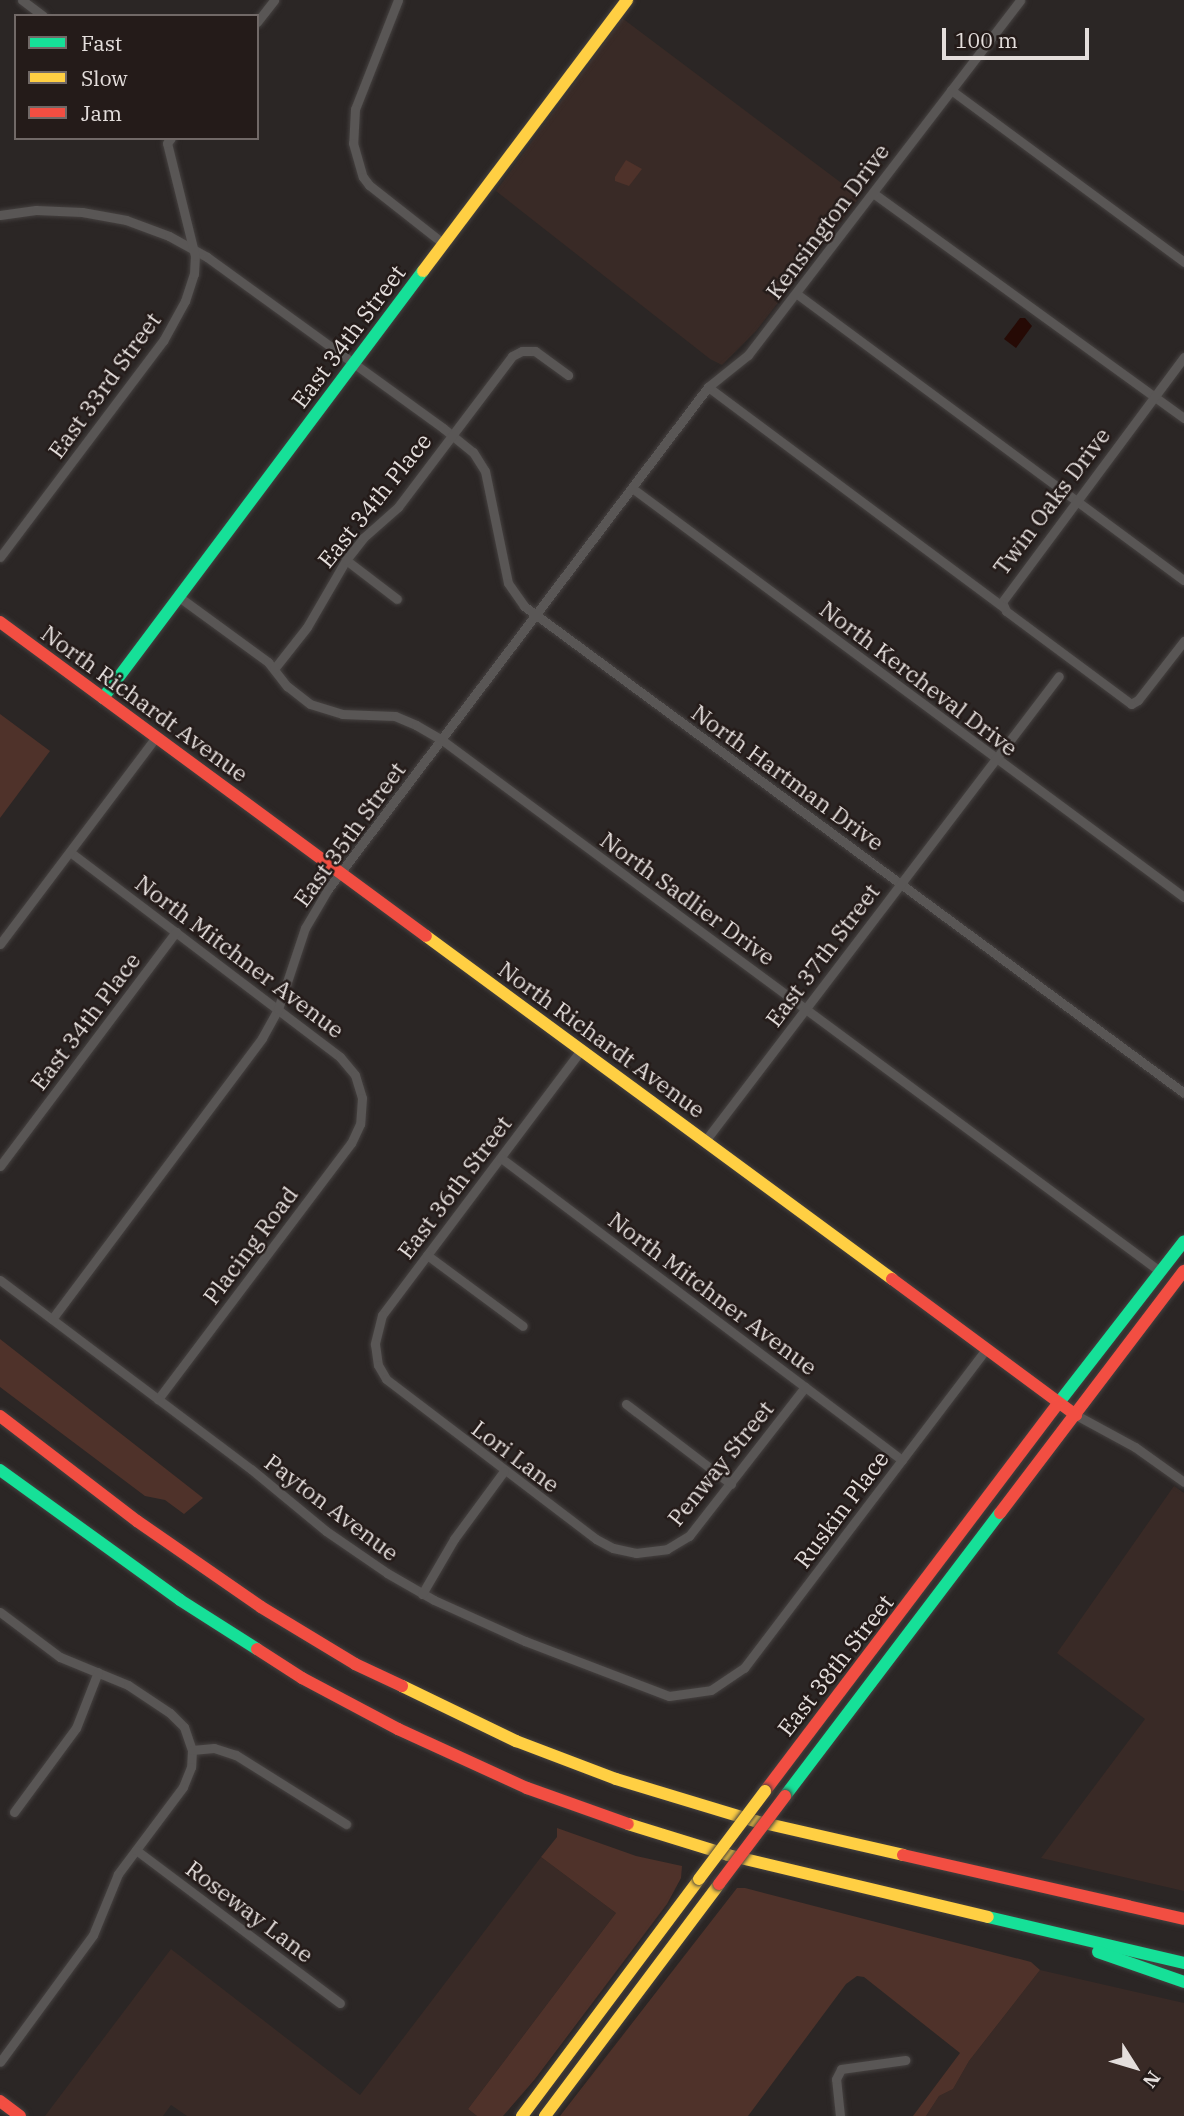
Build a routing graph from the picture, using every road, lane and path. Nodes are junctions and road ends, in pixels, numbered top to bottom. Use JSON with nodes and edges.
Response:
{"nodes":[{"id":1,"x":22,"y":0,"type":"edge"},
{"id":2,"x":274,"y":0,"type":"edge"},
{"id":3,"x":398,"y":0,"type":"edge"},
{"id":4,"x":627,"y":0,"type":"edge"},
{"id":5,"x":1020,"y":0,"type":"edge"},
{"id":6,"x":40,"y":14,"type":"edge"},
{"id":7,"x":259,"y":19,"type":"edge"},
{"id":8,"x":951,"y":90,"type":"junction"},
{"id":9,"x":168,"y":140,"type":"edge"},
{"id":10,"x":873,"y":193,"type":"junction"},
{"id":11,"x":0,"y":215,"type":"edge"},
{"id":12,"x":444,"y":244,"type":"junction"},
{"id":13,"x":194,"y":249,"type":"junction"},
{"id":14,"x":1184,"y":262,"type":"edge"},
{"id":15,"x":796,"y":294,"type":"junction"},
{"id":16,"x":1184,"y":357,"type":"edge"},
{"id":17,"x":353,"y":364,"type":"junction"},
{"id":18,"x":568,"y":375,"type":"dead end"},
{"id":19,"x":708,"y":387,"type":"junction"},
{"id":20,"x":1155,"y":396,"type":"junction"},
{"id":21,"x":1184,"y":418,"type":"edge"},
{"id":22,"x":452,"y":435,"type":"junction"},
{"id":23,"x":656,"y":456,"type":"joint"},
{"id":24,"x":632,"y":488,"type":"junction"},
{"id":25,"x":1075,"y":501,"type":"junction"},
{"id":26,"x":0,"y":557,"type":"edge"},
{"id":27,"x":346,"y":560,"type":"junction"},
{"id":28,"x":1184,"y":580,"type":"edge"},
{"id":29,"x":179,"y":597,"type":"junction"},
{"id":30,"x":397,"y":599,"type":"dead end"},
{"id":31,"x":1003,"y":607,"type":"junction"},
{"id":32,"x":535,"y":615,"type":"junction"},
{"id":33,"x":0,"y":622,"type":"edge"},
{"id":34,"x":1184,"y":641,"type":"edge"},
{"id":35,"x":274,"y":669,"type":"junction"},
{"id":36,"x":1059,"y":676,"type":"dead end"},
{"id":37,"x":103,"y":698,"type":"junction"},
{"id":38,"x":156,"y":737,"type":"junction"},
{"id":39,"x":442,"y":740,"type":"junction"},
{"id":40,"x":996,"y":758,"type":"junction"},
{"id":41,"x":70,"y":852,"type":"junction"},
{"id":42,"x":340,"y":873,"type":"junction"},
{"id":43,"x":900,"y":884,"type":"junction"},
{"id":44,"x":1184,"y":897,"type":"edge"},
{"id":45,"x":176,"y":932,"type":"junction"},
{"id":46,"x":0,"y":944,"type":"edge"},
{"id":47,"x":278,"y":1009,"type":"junction"},
{"id":48,"x":805,"y":1009,"type":"junction"},
{"id":49,"x":581,"y":1050,"type":"junction"},
{"id":50,"x":1184,"y":1093,"type":"edge"},
{"id":51,"x":362,"y":1109,"type":"joint"},
{"id":52,"x":705,"y":1141,"type":"junction"},
{"id":53,"x":501,"y":1157,"type":"junction"},
{"id":54,"x":0,"y":1166,"type":"edge"},
{"id":55,"x":1184,"y":1241,"type":"edge"},
{"id":56,"x":427,"y":1255,"type":"junction"},
{"id":57,"x":1161,"y":1272,"type":"junction"},
{"id":58,"x":0,"y":1280,"type":"edge"},
{"id":59,"x":1181,"y":1280,"type":"edge"},
{"id":60,"x":52,"y":1319,"type":"junction"},
{"id":61,"x":523,"y":1326,"type":"dead end"},
{"id":62,"x":986,"y":1349,"type":"junction"},
{"id":63,"x":375,"y":1354,"type":"joint"},
{"id":64,"x":805,"y":1387,"type":"junction"},
{"id":65,"x":158,"y":1399,"type":"junction"},
{"id":66,"x":1058,"y":1402,"type":"junction"},
{"id":67,"x":626,"y":1404,"type":"dead end"},
{"id":68,"x":1076,"y":1415,"type":"junction"},
{"id":69,"x":0,"y":1416,"type":"edge"},
{"id":70,"x":902,"y":1460,"type":"junction"},
{"id":71,"x":0,"y":1470,"type":"edge"},
{"id":72,"x":504,"y":1471,"type":"junction"},
{"id":73,"x":1184,"y":1482,"type":"edge"},
{"id":74,"x":731,"y":1484,"type":"junction"},
{"id":75,"x":657,"y":1552,"type":"joint"},
{"id":76,"x":422,"y":1594,"type":"junction"},
{"id":77,"x":1,"y":1614,"type":"edge"},
{"id":78,"x":98,"y":1672,"type":"junction"},
{"id":79,"x":720,"y":1687,"type":"joint"},
{"id":80,"x":192,"y":1750,"type":"junction"},
{"id":81,"x":13,"y":1812,"type":"dead end"},
{"id":82,"x":346,"y":1824,"type":"dead end"},
{"id":83,"x":136,"y":1850,"type":"junction"},
{"id":84,"x":1184,"y":1919,"type":"edge"},
{"id":85,"x":1016,"y":1925,"type":"junction"},
{"id":86,"x":1184,"y":1963,"type":"edge"},
{"id":87,"x":1184,"y":1982,"type":"edge"},
{"id":88,"x":340,"y":2003,"type":"dead end"},
{"id":89,"x":905,"y":2060,"type":"dead end"},
{"id":90,"x":0,"y":2062,"type":"edge"},
{"id":91,"x":0,"y":2101,"type":"edge"},
{"id":92,"x":20,"y":2116,"type":"edge"},
{"id":93,"x":522,"y":2116,"type":"edge"},
{"id":94,"x":545,"y":2116,"type":"edge"},
{"id":95,"x":840,"y":2116,"type":"edge"}],
"edges":[{"from":1,"to":6,"type":"street"},
{"from":2,"to":7,"type":"street"},
{"from":3,"to":12,"type":"street"},
{"from":4,"to":12,"type":"main road","name":"East 34th Street"},
{"from":5,"to":8,"type":"street","name":"Kensington Drive"},
{"from":8,"to":10,"type":"street","name":"Kensington Drive"},
{"from":8,"to":14,"type":"street"},
{"from":9,"to":13,"type":"street","name":"East 33rd Street"},
{"from":10,"to":15,"type":"street","name":"Kensington Drive"},
{"from":10,"to":20,"type":"street"},
{"from":11,"to":13,"type":"street","name":"North Hartman Drive"},
{"from":12,"to":17,"type":"main road","name":"East 34th Street"},
{"from":13,"to":17,"type":"street","name":"North Hartman Drive"},
{"from":13,"to":26,"type":"street","name":"East 33rd Street"},
{"from":15,"to":19,"type":"street","name":"Kensington Drive"},
{"from":15,"to":25,"type":"street"},
{"from":16,"to":20,"type":"street","name":"Twin Oaks Drive"},
{"from":17,"to":22,"type":"street","name":"North Hartman Drive"},
{"from":17,"to":29,"type":"main road","name":"East 34th Street"},
{"from":18,"to":22,"type":"street","name":"East 34th Place"},
{"from":19,"to":23,"type":"street","name":"Kensington Drive"},
{"from":19,"to":31,"type":"street"},
{"from":20,"to":21,"type":"street"},
{"from":20,"to":25,"type":"street","name":"Twin Oaks Drive"},
{"from":22,"to":27,"type":"street","name":"East 34th Place"},
{"from":22,"to":32,"type":"street","name":"North Hartman Drive"},
{"from":23,"to":24,"type":"street","name":"East 35th Street"},
{"from":24,"to":32,"type":"street","name":"East 35th Street"},
{"from":24,"to":40,"type":"street","name":"North Kercheval Drive"},
{"from":25,"to":28,"type":"street"},
{"from":25,"to":31,"type":"street","name":"Twin Oaks Drive"},
{"from":27,"to":30,"type":"street"},
{"from":27,"to":35,"type":"street","name":"East 34th Place"},
{"from":29,"to":35,"type":"street","name":"North Sadlier Drive"},
{"from":29,"to":37,"type":"main road","name":"East 34th Street"},
{"from":31,"to":34,"type":"street","name":"Twin Oaks Drive"},
{"from":32,"to":39,"type":"street","name":"East 35th Street"},
{"from":32,"to":43,"type":"street","name":"North Hartman Drive"},
{"from":33,"to":37,"type":"main road","name":"North Richardt Avenue"},
{"from":35,"to":39,"type":"street","name":"North Sadlier Drive"},
{"from":36,"to":40,"type":"street"},
{"from":37,"to":38,"type":"main road","name":"North Richardt Avenue"},
{"from":38,"to":41,"type":"street"},
{"from":38,"to":42,"type":"main road","name":"North Richardt Avenue"},
{"from":39,"to":42,"type":"street","name":"East 35th Street"},
{"from":39,"to":48,"type":"street","name":"North Sadlier Drive"},
{"from":40,"to":43,"type":"street","name":"East 37th Street"},
{"from":40,"to":44,"type":"street","name":"North Kercheval Drive"},
{"from":41,"to":45,"type":"street","name":"North Mitchner Avenue"},
{"from":41,"to":46,"type":"street"},
{"from":42,"to":47,"type":"street","name":"East 35th Street"},
{"from":42,"to":49,"type":"main road","name":"North Richardt Avenue"},
{"from":43,"to":48,"type":"street","name":"East 37th Street"},
{"from":43,"to":50,"type":"street","name":"North Hartman Drive"},
{"from":45,"to":47,"type":"street","name":"North Mitchner Avenue"},
{"from":45,"to":54,"type":"street","name":"East 34th Place"},
{"from":47,"to":51,"type":"street","name":"North Mitchner Avenue"},
{"from":47,"to":60,"type":"street","name":"East 35th Street"},
{"from":48,"to":52,"type":"street","name":"East 37th Street"},
{"from":48,"to":57,"type":"street","name":"North Sadlier Drive"},
{"from":49,"to":52,"type":"main road","name":"North Richardt Avenue"},
{"from":49,"to":53,"type":"street","name":"East 36th Street"},
{"from":51,"to":65,"type":"street","name":"Placing Road"},
{"from":52,"to":62,"type":"main road","name":"North Richardt Avenue"},
{"from":53,"to":56,"type":"street","name":"East 36th Street"},
{"from":53,"to":64,"type":"street","name":"North Mitchner Avenue"},
{"from":55,"to":57,"type":"main road","name":"East 38th Street"},
{"from":56,"to":61,"type":"street"},
{"from":56,"to":63,"type":"street","name":"East 36th Street"},
{"from":57,"to":66,"type":"main road","name":"East 38th Street"},
{"from":58,"to":60,"type":"street","name":"Payton Avenue"},
{"from":59,"to":68,"type":"main road","name":"East 38th Street"},
{"from":60,"to":65,"type":"street","name":"Payton Avenue"},
{"from":62,"to":66,"type":"main road","name":"North Richardt Avenue"},
{"from":62,"to":70,"type":"street","name":"Ruskin Place"},
{"from":63,"to":72,"type":"street","name":"Lori Lane"},
{"from":64,"to":70,"type":"street","name":"North Mitchner Avenue"},
{"from":64,"to":74,"type":"street","name":"Penway Street"},
{"from":65,"to":76,"type":"street","name":"Payton Avenue"},
{"from":66,"to":68,"type":"main road","name":"North Richardt Avenue"},
{"from":66,"to":93,"type":"main road","name":"East 38th Street","bridge":true},
{"from":67,"to":74,"type":"street"},
{"from":68,"to":73,"type":"street","name":"North Richardt Avenue"},
{"from":68,"to":94,"type":"main road","name":"East 38th Street","bridge":true},
{"from":69,"to":84,"type":"main road"},
{"from":70,"to":79,"type":"street","name":"Ruskin Place"},
{"from":71,"to":85,"type":"main road"},
{"from":72,"to":75,"type":"street","name":"Lori Lane"},
{"from":72,"to":76,"type":"street"},
{"from":74,"to":75,"type":"street","name":"Penway Street"},
{"from":76,"to":79,"type":"street","name":"Payton Avenue"},
{"from":77,"to":78,"type":"street"},
{"from":78,"to":80,"type":"street"},
{"from":78,"to":81,"type":"street"},
{"from":80,"to":82,"type":"street"},
{"from":80,"to":83,"type":"street"},
{"from":83,"to":88,"type":"street","name":"Roseway Lane"},
{"from":83,"to":90,"type":"street"},
{"from":85,"to":86,"type":"main road"},
{"from":85,"to":87,"type":"main road"},
{"from":89,"to":95,"type":"street"},
{"from":91,"to":92,"type":"main road"}]}
